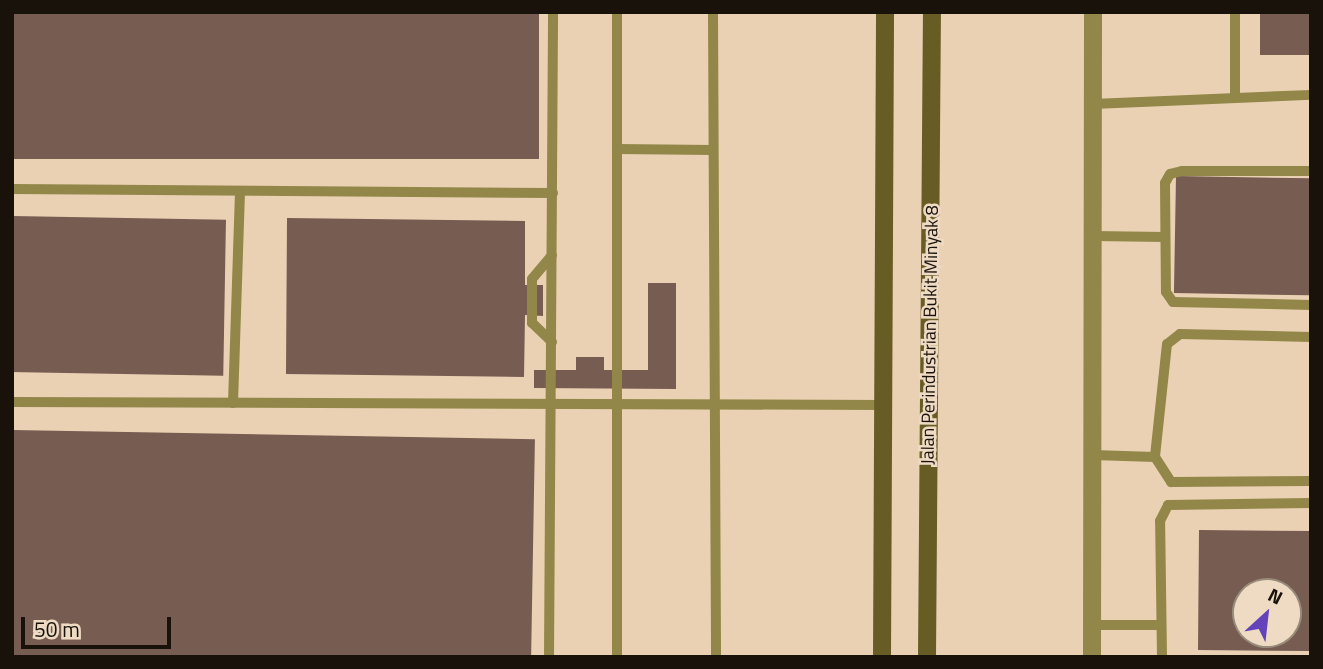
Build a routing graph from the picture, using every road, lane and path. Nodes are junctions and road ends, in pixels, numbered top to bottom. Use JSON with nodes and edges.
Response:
{"nodes":[{"id":1,"x":553,"y":12,"type":"edge"},
{"id":2,"x":617,"y":12,"type":"edge"},
{"id":3,"x":713,"y":12,"type":"edge"},
{"id":4,"x":885,"y":12,"type":"edge"},
{"id":5,"x":932,"y":12,"type":"edge"},
{"id":6,"x":1093,"y":12,"type":"edge"},
{"id":7,"x":1235,"y":12,"type":"edge"},
{"id":8,"x":1311,"y":95,"type":"edge"},
{"id":9,"x":1235,"y":97,"type":"junction"},
{"id":10,"x":1093,"y":104,"type":"junction"},
{"id":11,"x":617,"y":149,"type":"junction"},
{"id":12,"x":713,"y":149,"type":"junction"},
{"id":13,"x":1311,"y":171,"type":"edge"},
{"id":14,"x":12,"y":189,"type":"edge"},
{"id":15,"x":240,"y":191,"type":"junction"},
{"id":16,"x":553,"y":193,"type":"junction"},
{"id":17,"x":1093,"y":236,"type":"junction"},
{"id":18,"x":1165,"y":237,"type":"junction"},
{"id":19,"x":552,"y":255,"type":"junction"},
{"id":20,"x":1311,"y":305,"type":"edge"},
{"id":21,"x":1311,"y":337,"type":"edge"},
{"id":22,"x":552,"y":342,"type":"junction"},
{"id":23,"x":12,"y":402,"type":"edge"},
{"id":24,"x":233,"y":403,"type":"junction"},
{"id":25,"x":551,"y":404,"type":"junction"},
{"id":26,"x":617,"y":404,"type":"junction"},
{"id":27,"x":717,"y":405,"type":"junction"},
{"id":28,"x":884,"y":405,"type":"junction"},
{"id":29,"x":1093,"y":456,"type":"junction"},
{"id":30,"x":1155,"y":457,"type":"junction"},
{"id":31,"x":1311,"y":481,"type":"edge"},
{"id":32,"x":1311,"y":503,"type":"edge"},
{"id":33,"x":1092,"y":625,"type":"junction"},
{"id":34,"x":1161,"y":625,"type":"junction"},
{"id":35,"x":549,"y":657,"type":"edge"},
{"id":36,"x":617,"y":657,"type":"edge"},
{"id":37,"x":716,"y":657,"type":"edge"},
{"id":38,"x":882,"y":657,"type":"edge"},
{"id":39,"x":927,"y":657,"type":"edge"},
{"id":40,"x":1092,"y":657,"type":"edge"},
{"id":41,"x":1162,"y":657,"type":"edge"}],
"edges":[{"from":1,"to":16,"type":"lane"},
{"from":2,"to":11,"type":"lane"},
{"from":3,"to":12,"type":"lane"},
{"from":4,"to":28,"type":"street"},
{"from":5,"to":39,"type":"street","name":"Jalan Perindustrian Bukit Minyak 8"},
{"from":6,"to":10,"type":"street"},
{"from":7,"to":9,"type":"lane"},
{"from":8,"to":9,"type":"lane"},
{"from":9,"to":10,"type":"lane"},
{"from":10,"to":17,"type":"street"},
{"from":11,"to":12,"type":"lane"},
{"from":11,"to":26,"type":"lane"},
{"from":12,"to":27,"type":"lane"},
{"from":13,"to":18,"type":"lane"},
{"from":14,"to":15,"type":"lane"},
{"from":15,"to":16,"type":"lane"},
{"from":15,"to":24,"type":"lane"},
{"from":16,"to":19,"type":"lane"},
{"from":17,"to":18,"type":"lane"},
{"from":17,"to":29,"type":"street"},
{"from":18,"to":20,"type":"lane"},
{"from":19,"to":22,"type":"lane"},
{"from":19,"to":22,"type":"lane"},
{"from":21,"to":30,"type":"lane"},
{"from":22,"to":25,"type":"lane"},
{"from":23,"to":24,"type":"lane"},
{"from":24,"to":25,"type":"lane"},
{"from":25,"to":26,"type":"lane"},
{"from":25,"to":35,"type":"lane"},
{"from":26,"to":27,"type":"lane"},
{"from":26,"to":36,"type":"lane"},
{"from":27,"to":28,"type":"lane"},
{"from":27,"to":37,"type":"lane"},
{"from":28,"to":38,"type":"street"},
{"from":29,"to":30,"type":"lane"},
{"from":29,"to":33,"type":"street"},
{"from":30,"to":31,"type":"lane"},
{"from":32,"to":34,"type":"lane"},
{"from":33,"to":34,"type":"lane"},
{"from":33,"to":40,"type":"street"},
{"from":34,"to":41,"type":"lane"}]}
